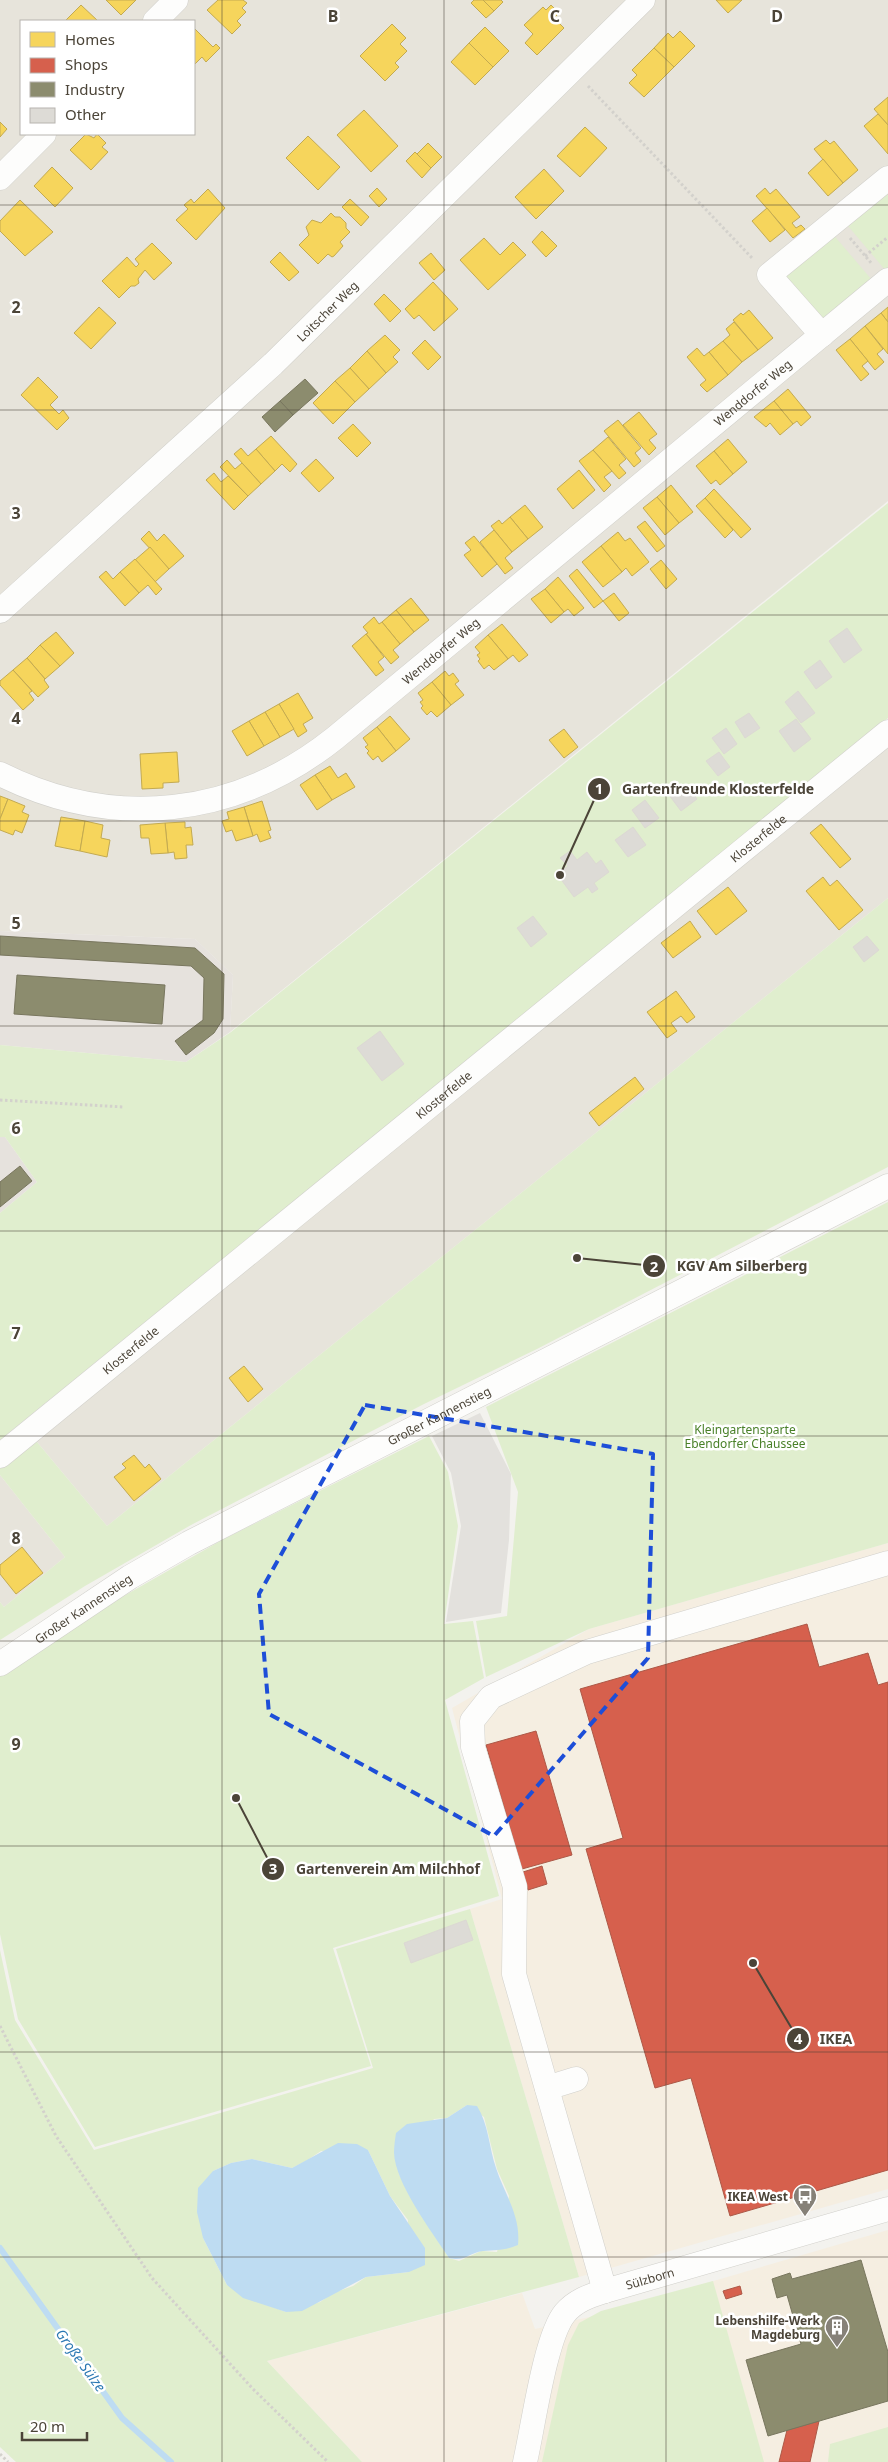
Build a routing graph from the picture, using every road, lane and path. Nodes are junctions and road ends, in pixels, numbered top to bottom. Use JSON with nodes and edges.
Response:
{"nodes":[{"id":1,"x":176,"y":0,"type":"edge"},
{"id":2,"x":644,"y":0,"type":"edge"},
{"id":3,"x":156,"y":20,"type":"edge"},
{"id":4,"x":573,"y":70,"type":"junction"},
{"id":5,"x":43,"y":135,"type":"edge"},
{"id":6,"x":0,"y":178,"type":"edge"},
{"id":7,"x":888,"y":178,"type":"edge"},
{"id":8,"x":836,"y":220,"type":"junction"},
{"id":9,"x":888,"y":237,"type":"edge"},
{"id":10,"x":865,"y":256,"type":"junction"},
{"id":11,"x":769,"y":275,"type":"junction"},
{"id":12,"x":887,"y":281,"type":"edge"},
{"id":13,"x":822,"y":335,"type":"junction"},
{"id":14,"x":0,"y":611,"type":"edge"},
{"id":15,"x":888,"y":732,"type":"edge"},
{"id":16,"x":0,"y":774,"type":"edge"},
{"id":17,"x":0,"y":1100,"type":"edge"},
{"id":18,"x":124,"y":1107,"type":"dead end"},
{"id":19,"x":888,"y":1186,"type":"edge"},
{"id":20,"x":0,"y":1456,"type":"edge"},
{"id":21,"x":888,"y":1563,"type":"edge"},
{"id":22,"x":0,"y":1664,"type":"edge"},
{"id":23,"x":0,"y":2026,"type":"edge"},
{"id":24,"x":576,"y":2079,"type":"dead end"},
{"id":25,"x":547,"y":2088,"type":"junction"},
{"id":26,"x":888,"y":2209,"type":"edge"},
{"id":27,"x":606,"y":2291,"type":"junction"},
{"id":28,"x":0,"y":2454,"type":"edge"},
{"id":29,"x":8,"y":2462,"type":"edge"},
{"id":30,"x":328,"y":2462,"type":"edge"},
{"id":31,"x":525,"y":2462,"type":"edge"}],
"edges":[{"from":1,"to":3,"type":"street"},
{"from":2,"to":4,"type":"street","name":"Loitscher Weg"},
{"from":4,"to":11,"type":"path"},
{"from":4,"to":14,"type":"street","name":"Loitscher Weg"},
{"from":5,"to":6,"type":"street"},
{"from":7,"to":8,"type":"street"},
{"from":8,"to":10,"type":"path"},
{"from":8,"to":11,"type":"street"},
{"from":9,"to":10,"type":"path"},
{"from":10,"to":12,"type":"path"},
{"from":11,"to":13,"type":"street"},
{"from":12,"to":13,"type":"street","name":"Wenddorfer Weg"},
{"from":13,"to":16,"type":"street","name":"Wenddorfer Weg"},
{"from":15,"to":20,"type":"street","name":"Klosterfelde"},
{"from":17,"to":18,"type":"path"},
{"from":19,"to":22,"type":"street","name":"Großer Kannenstieg"},
{"from":21,"to":25,"type":"street"},
{"from":23,"to":30,"type":"path"},
{"from":24,"to":25,"type":"street"},
{"from":25,"to":27,"type":"street"},
{"from":26,"to":27,"type":"street","name":"Sülzborn"},
{"from":27,"to":31,"type":"street","name":"Sülzborn"},
{"from":28,"to":29,"type":"path"}]}
